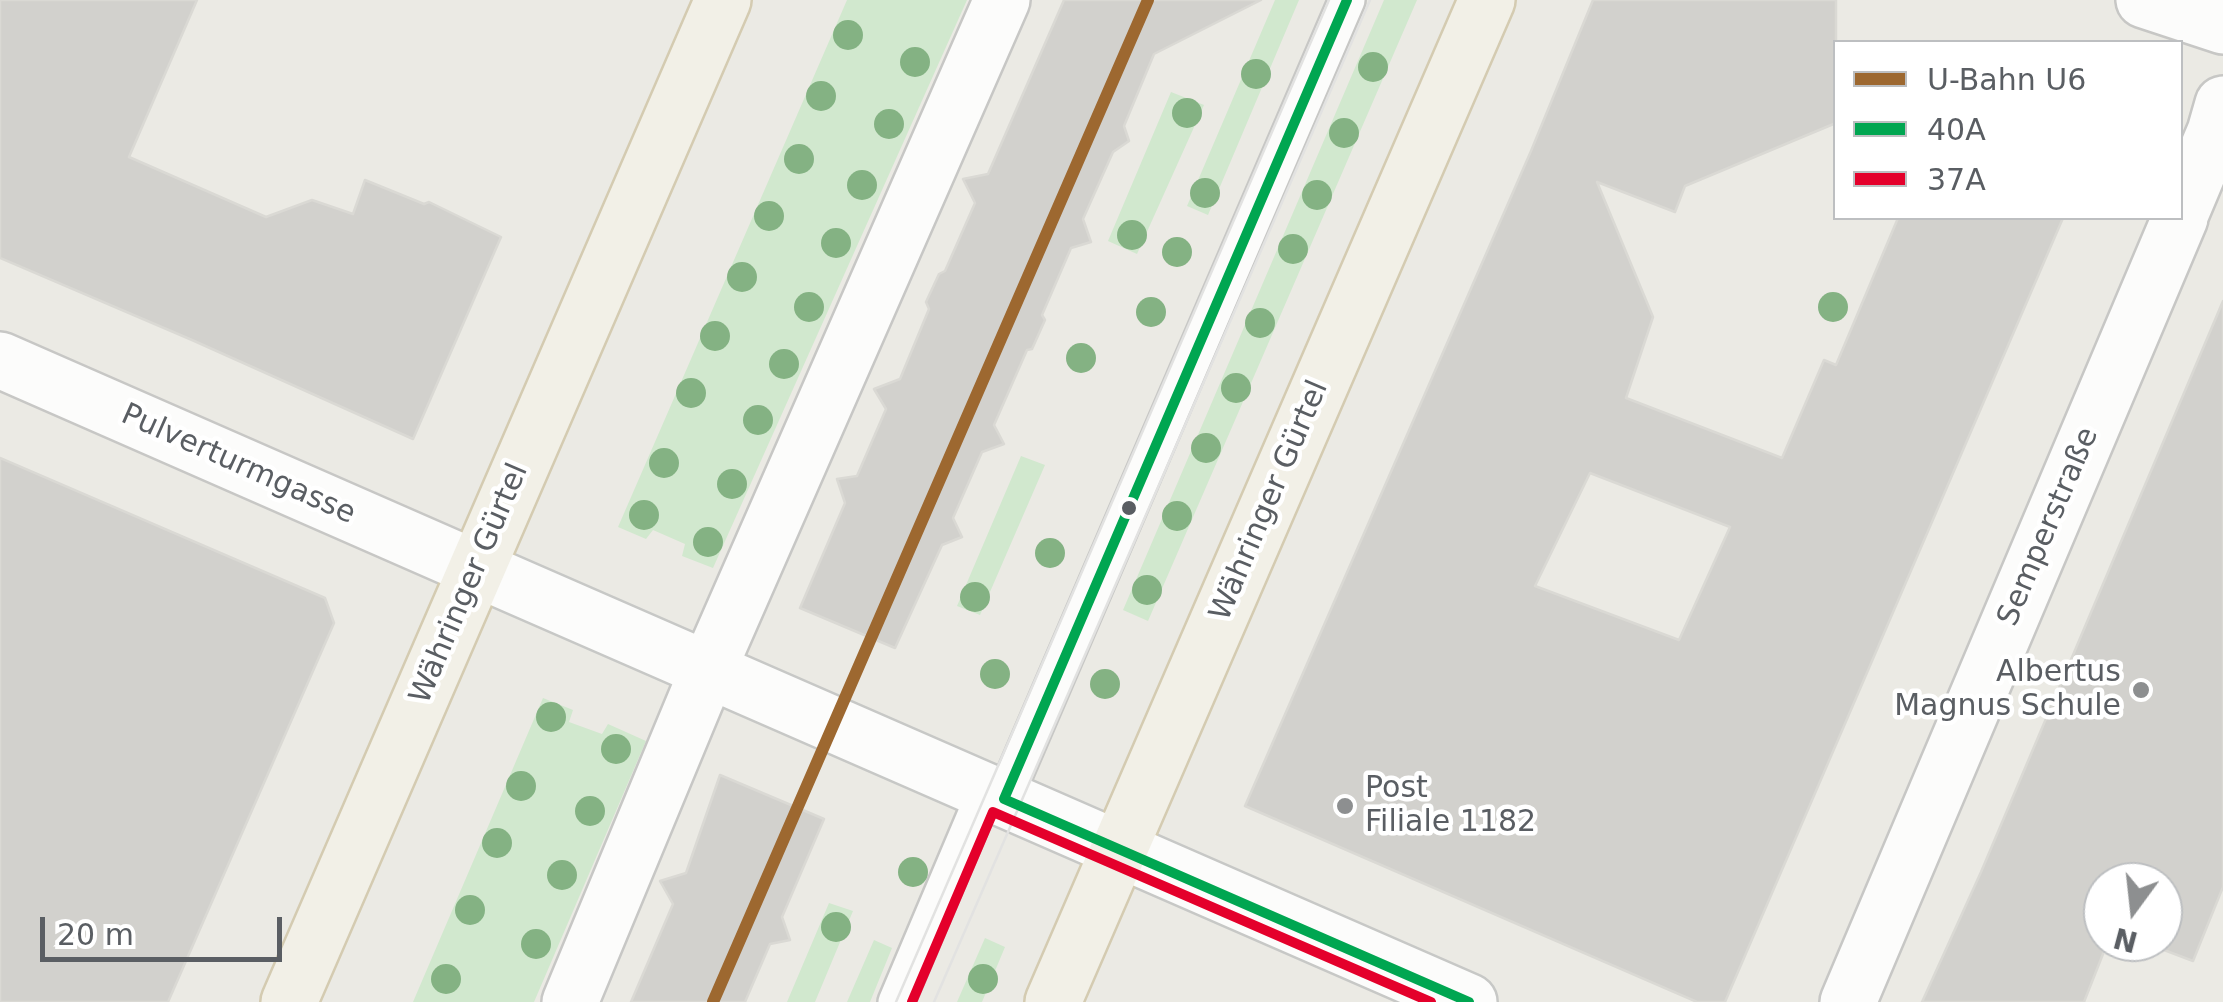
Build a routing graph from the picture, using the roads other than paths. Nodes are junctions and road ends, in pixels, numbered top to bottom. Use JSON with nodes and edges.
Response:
{"nodes":[{"id":1,"x":722,"y":0,"type":"edge"},
{"id":2,"x":1002,"y":0,"type":"edge"},
{"id":3,"x":1347,"y":0,"type":"edge"},
{"id":4,"x":1486,"y":0,"type":"edge"},
{"id":5,"x":2144,"y":0,"type":"edge"},
{"id":6,"x":2223,"y":26,"type":"edge"},
{"id":7,"x":2223,"y":104,"type":"edge"},
{"id":8,"x":2183,"y":209,"type":"edge"},
{"id":9,"x":2178,"y":220,"type":"edge"},
{"id":10,"x":0,"y":360,"type":"edge"},
{"id":11,"x":476,"y":569,"type":"junction"},
{"id":12,"x":708,"y":670,"type":"junction"},
{"id":13,"x":995,"y":796,"type":"junction"},
{"id":14,"x":1119,"y":850,"type":"junction"},
{"id":15,"x":289,"y":1002,"type":"edge"},
{"id":16,"x":570,"y":1002,"type":"edge"},
{"id":17,"x":896,"y":1002,"type":"edge"},
{"id":18,"x":1052,"y":1002,"type":"edge"},
{"id":19,"x":1469,"y":1002,"type":"edge"},
{"id":20,"x":1848,"y":1002,"type":"edge"}],
"edges":[{"from":1,"to":11,"type":"main road","name":"Währinger Gürtel"},
{"from":2,"to":12,"type":"street"},
{"from":3,"to":13,"type":"lane"},
{"from":4,"to":14,"type":"main road","name":"Währinger Gürtel"},
{"from":5,"to":6,"type":"street"},
{"from":7,"to":8,"type":"street","name":"Semperstraße"},
{"from":9,"to":20,"type":"street","name":"Semperstraße"},
{"from":10,"to":11,"type":"street","name":"Pulverturmgasse"},
{"from":11,"to":12,"type":"street","name":"Pulverturmgasse"},
{"from":11,"to":15,"type":"main road","name":"Währinger Gürtel"},
{"from":12,"to":13,"type":"street","name":"Pulverturmgasse"},
{"from":12,"to":16,"type":"street"},
{"from":13,"to":14,"type":"street","name":"Pulverturmgasse"},
{"from":13,"to":17,"type":"lane"},
{"from":14,"to":18,"type":"main road","name":"Währinger Gürtel"},
{"from":14,"to":19,"type":"street","name":"Pulverturmgasse"}]}
